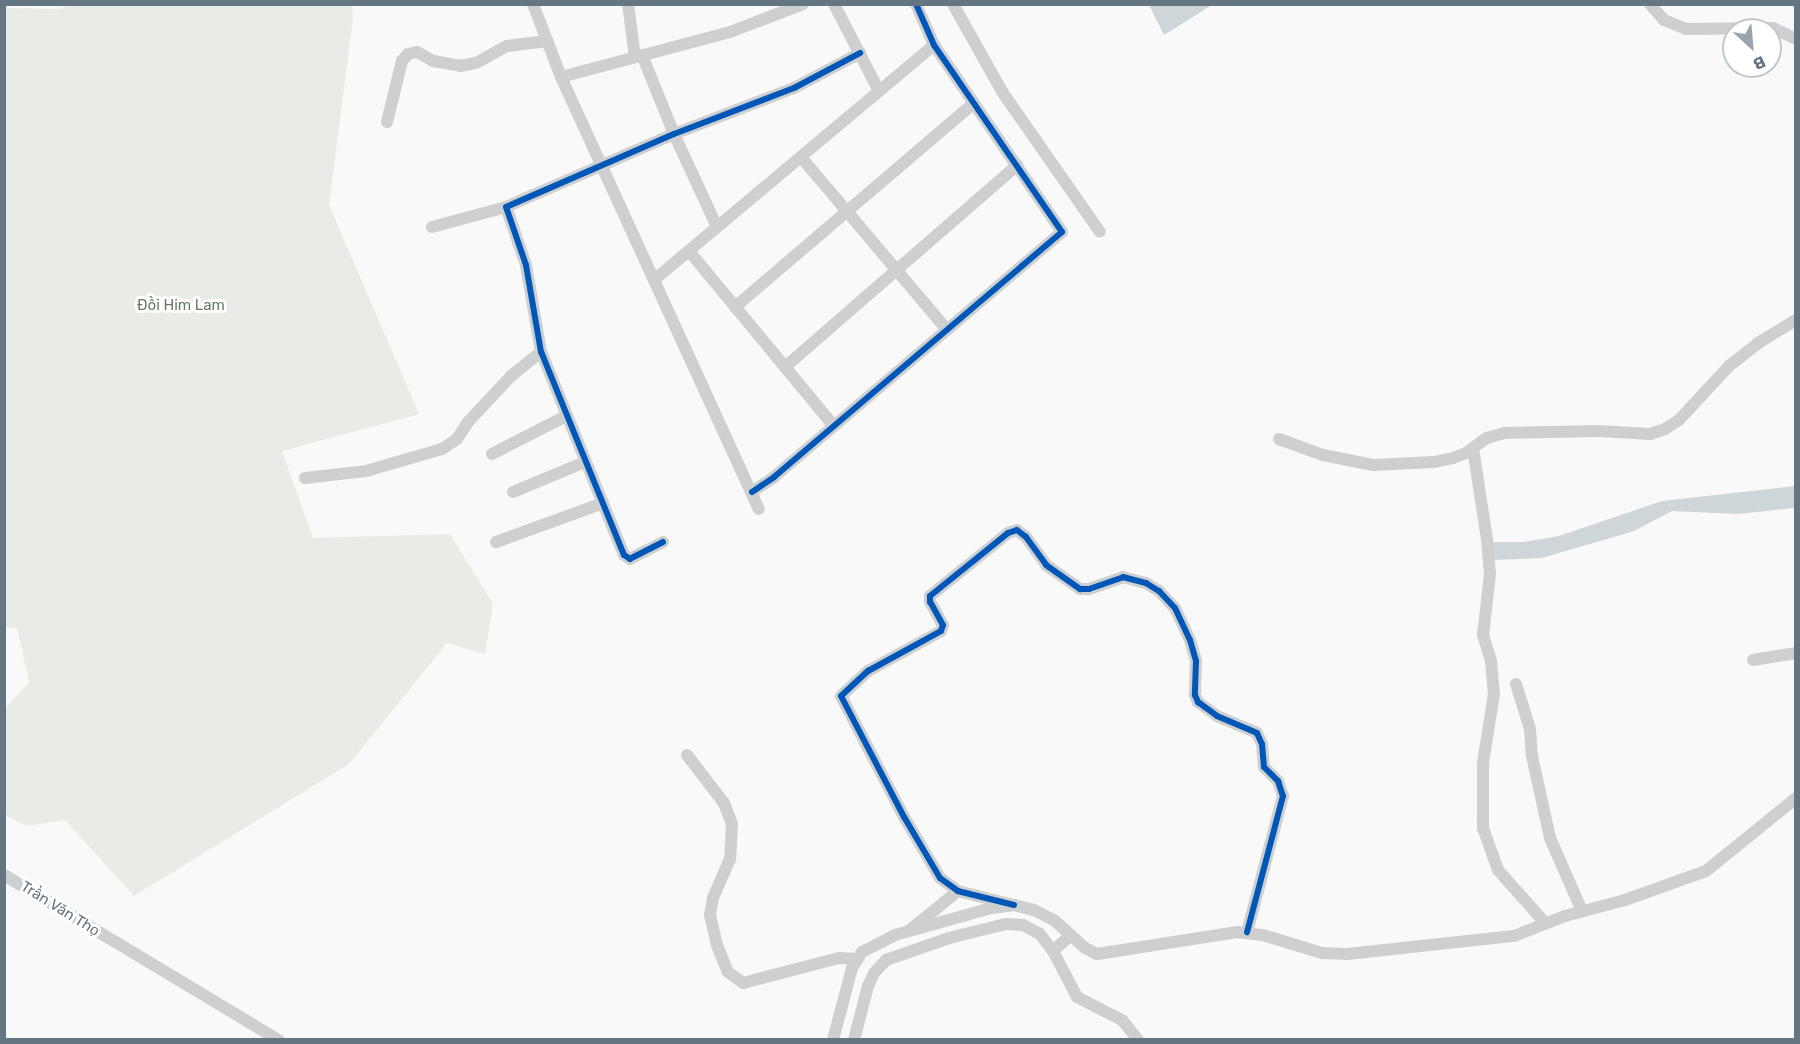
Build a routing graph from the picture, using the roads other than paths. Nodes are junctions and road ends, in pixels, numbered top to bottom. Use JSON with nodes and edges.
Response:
{"nodes":[{"id":1,"x":533,"y":4,"type":"edge"},
{"id":2,"x":628,"y":4,"type":"edge"},
{"id":3,"x":803,"y":4,"type":"edge"},
{"id":4,"x":834,"y":4,"type":"edge"},
{"id":5,"x":916,"y":4,"type":"edge"},
{"id":6,"x":952,"y":4,"type":"edge"},
{"id":7,"x":1650,"y":4,"type":"edge"},
{"id":8,"x":1796,"y":39,"type":"edge"},
{"id":9,"x":548,"y":41,"type":"junction"},
{"id":10,"x":934,"y":45,"type":"junction"},
{"id":11,"x":860,"y":53,"type":"junction"},
{"id":12,"x":638,"y":56,"type":"junction"},
{"id":13,"x":561,"y":77,"type":"junction"},
{"id":14,"x":879,"y":91,"type":"junction"},
{"id":15,"x":974,"y":103,"type":"junction"},
{"id":16,"x":387,"y":122,"type":"dead end"},
{"id":17,"x":674,"y":134,"type":"junction"},
{"id":18,"x":801,"y":157,"type":"junction"},
{"id":19,"x":602,"y":165,"type":"junction"},
{"id":20,"x":1017,"y":165,"type":"junction"},
{"id":21,"x":507,"y":207,"type":"junction"},
{"id":22,"x":847,"y":210,"type":"junction"},
{"id":23,"x":432,"y":227,"type":"dead end"},
{"id":24,"x":717,"y":227,"type":"junction"},
{"id":25,"x":1100,"y":232,"type":"dead end"},
{"id":26,"x":689,"y":251,"type":"junction"},
{"id":27,"x":898,"y":269,"type":"junction"},
{"id":28,"x":654,"y":279,"type":"junction"},
{"id":29,"x":735,"y":307,"type":"junction"},
{"id":30,"x":1796,"y":320,"type":"edge"},
{"id":31,"x":947,"y":330,"type":"junction"},
{"id":32,"x":541,"y":352,"type":"junction"},
{"id":33,"x":785,"y":367,"type":"junction"},
{"id":34,"x":566,"y":416,"type":"junction"},
{"id":35,"x":834,"y":426,"type":"junction"},
{"id":36,"x":1279,"y":439,"type":"dead end"},
{"id":37,"x":1473,"y":448,"type":"junction"},
{"id":38,"x":492,"y":454,"type":"dead end"},
{"id":39,"x":585,"y":462,"type":"junction"},
{"id":40,"x":305,"y":478,"type":"dead end"},
{"id":41,"x":513,"y":492,"type":"dead end"},
{"id":42,"x":752,"y":492,"type":"junction"},
{"id":43,"x":603,"y":503,"type":"junction"},
{"id":44,"x":759,"y":509,"type":"dead end"},
{"id":45,"x":496,"y":542,"type":"dead end"},
{"id":46,"x":663,"y":543,"type":"dead end"},
{"id":47,"x":1796,"y":653,"type":"edge"},
{"id":48,"x":1753,"y":660,"type":"dead end"},
{"id":49,"x":1516,"y":684,"type":"dead end"},
{"id":50,"x":687,"y":755,"type":"dead end"},
{"id":51,"x":1796,"y":798,"type":"edge"},
{"id":52,"x":4,"y":874,"type":"edge"},
{"id":53,"x":958,"y":891,"type":"junction"},
{"id":54,"x":1014,"y":905,"type":"junction"},
{"id":55,"x":1582,"y":911,"type":"junction"},
{"id":56,"x":1545,"y":923,"type":"junction"},
{"id":57,"x":908,"y":932,"type":"junction"},
{"id":58,"x":1247,"y":932,"type":"junction"},
{"id":59,"x":1062,"y":943,"type":"junction"},
{"id":60,"x":857,"y":959,"type":"junction"},
{"id":61,"x":279,"y":1040,"type":"edge"},
{"id":62,"x":833,"y":1040,"type":"edge"},
{"id":63,"x":854,"y":1040,"type":"edge"},
{"id":64,"x":1138,"y":1040,"type":"edge"}],
"edges":[{"from":1,"to":9,"type":"street"},
{"from":2,"to":12,"type":"street"},
{"from":3,"to":12,"type":"street"},
{"from":4,"to":11,"type":"street"},
{"from":5,"to":10,"type":"street"},
{"from":6,"to":25,"type":"street"},
{"from":7,"to":8,"type":"street"},
{"from":9,"to":13,"type":"street"},
{"from":9,"to":16,"type":"street"},
{"from":10,"to":14,"type":"street"},
{"from":10,"to":15,"type":"street"},
{"from":11,"to":14,"type":"street"},
{"from":11,"to":17,"type":"street"},
{"from":12,"to":13,"type":"street"},
{"from":12,"to":17,"type":"street"},
{"from":13,"to":19,"type":"street"},
{"from":14,"to":18,"type":"street"},
{"from":15,"to":20,"type":"street"},
{"from":15,"to":22,"type":"street"},
{"from":17,"to":19,"type":"street"},
{"from":17,"to":24,"type":"street"},
{"from":18,"to":22,"type":"street"},
{"from":18,"to":24,"type":"street"},
{"from":19,"to":21,"type":"street"},
{"from":19,"to":28,"type":"street"},
{"from":20,"to":27,"type":"street"},
{"from":20,"to":31,"type":"street"},
{"from":21,"to":23,"type":"street"},
{"from":21,"to":32,"type":"street"},
{"from":22,"to":27,"type":"street"},
{"from":22,"to":29,"type":"street"},
{"from":24,"to":26,"type":"street"},
{"from":26,"to":28,"type":"street"},
{"from":26,"to":29,"type":"street"},
{"from":27,"to":31,"type":"street"},
{"from":27,"to":33,"type":"street"},
{"from":28,"to":42,"type":"street"},
{"from":29,"to":33,"type":"street"},
{"from":30,"to":37,"type":"street"},
{"from":31,"to":35,"type":"street"},
{"from":32,"to":34,"type":"street"},
{"from":32,"to":40,"type":"street"},
{"from":33,"to":35,"type":"street"},
{"from":34,"to":38,"type":"street"},
{"from":34,"to":39,"type":"street"},
{"from":35,"to":42,"type":"street"},
{"from":36,"to":37,"type":"street"},
{"from":37,"to":56,"type":"street"},
{"from":39,"to":41,"type":"street"},
{"from":39,"to":43,"type":"street"},
{"from":42,"to":44,"type":"street"},
{"from":43,"to":45,"type":"street"},
{"from":43,"to":46,"type":"street"},
{"from":47,"to":48,"type":"street"},
{"from":49,"to":55,"type":"street"},
{"from":50,"to":60,"type":"street"},
{"from":51,"to":55,"type":"street"},
{"from":52,"to":61,"type":"street","name":"Trần Văn Thọ"},
{"from":53,"to":54,"type":"street"},
{"from":53,"to":57,"type":"street"},
{"from":53,"to":58,"type":"street"},
{"from":54,"to":57,"type":"street"},
{"from":54,"to":59,"type":"street"},
{"from":55,"to":56,"type":"street"},
{"from":56,"to":58,"type":"street"},
{"from":57,"to":60,"type":"street"},
{"from":58,"to":59,"type":"street"},
{"from":59,"to":63,"type":"street"},
{"from":59,"to":64,"type":"street"},
{"from":60,"to":62,"type":"street"}]}
